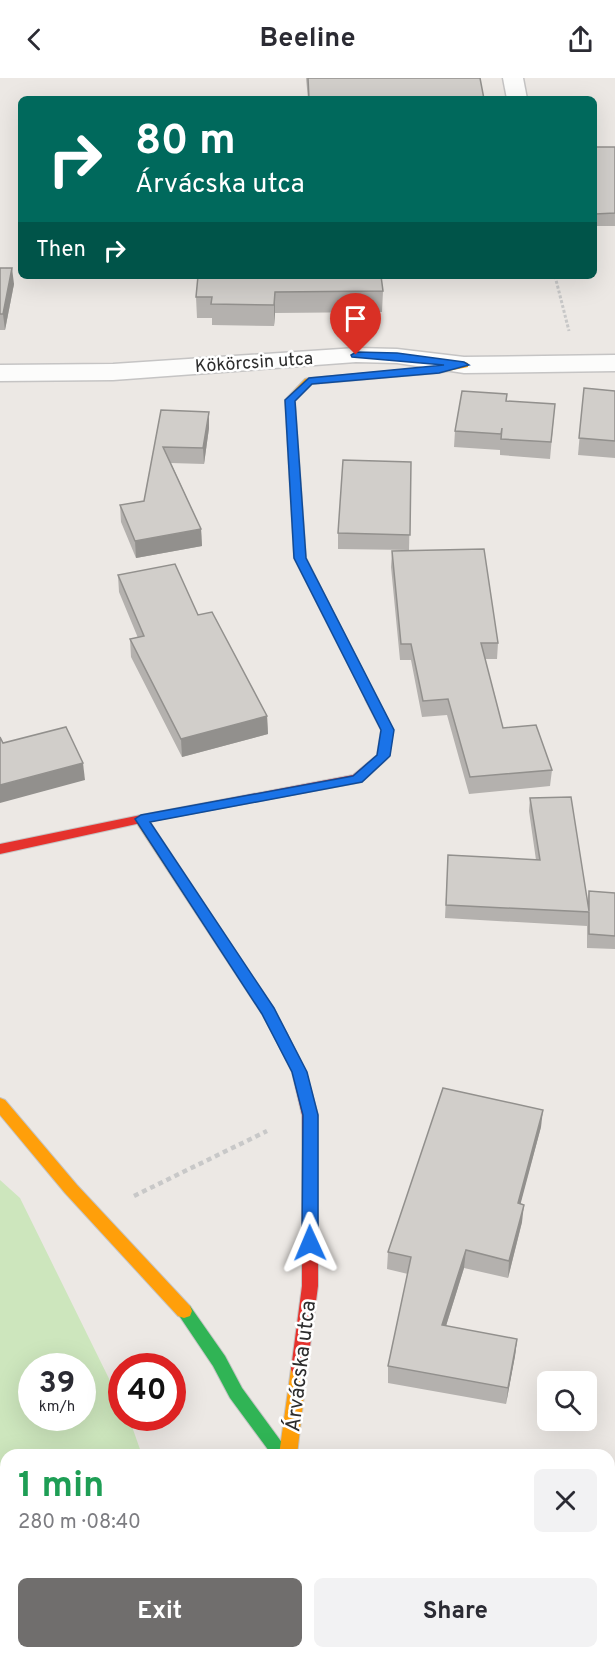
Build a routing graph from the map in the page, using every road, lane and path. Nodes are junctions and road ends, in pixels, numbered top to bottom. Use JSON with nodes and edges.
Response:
{"nodes":[{"id":1,"x":513,"y":78,"type":"edge"},
{"id":2,"x":516,"y":96,"type":"edge"},
{"id":3,"x":556,"y":279,"type":"edge"},
{"id":4,"x":571,"y":339,"type":"dead end"},
{"id":5,"x":615,"y":363,"type":"edge"},
{"id":6,"x":464,"y":365,"type":"junction"},
{"id":7,"x":0,"y":373,"type":"edge"},
{"id":8,"x":141,"y":819,"type":"junction"},
{"id":9,"x":0,"y":849,"type":"edge"},
{"id":10,"x":0,"y":1104,"type":"edge"},
{"id":11,"x":310,"y":1115,"type":"junction"},
{"id":12,"x":95,"y":1215,"type":"junction"},
{"id":13,"x":278,"y":1449,"type":"edge"},
{"id":14,"x":289,"y":1449,"type":"edge"}],
"edges":[{"from":1,"to":2,"type":"street"},
{"from":3,"to":4,"type":"path"},
{"from":5,"to":6,"type":"street","name":"Kökörcsin utca"},
{"from":6,"to":7,"type":"street","name":"Kökörcsin utca"},
{"from":6,"to":8,"type":"street"},
{"from":8,"to":9,"type":"street"},
{"from":8,"to":11,"type":"street","name":"Árvácska utca"},
{"from":10,"to":12,"type":"street","name":"Árvácska utca"},
{"from":11,"to":12,"type":"path"},
{"from":11,"to":14,"type":"street","name":"Árvácska utca"},
{"from":12,"to":13,"type":"street","name":"Árvácska utca"}]}
